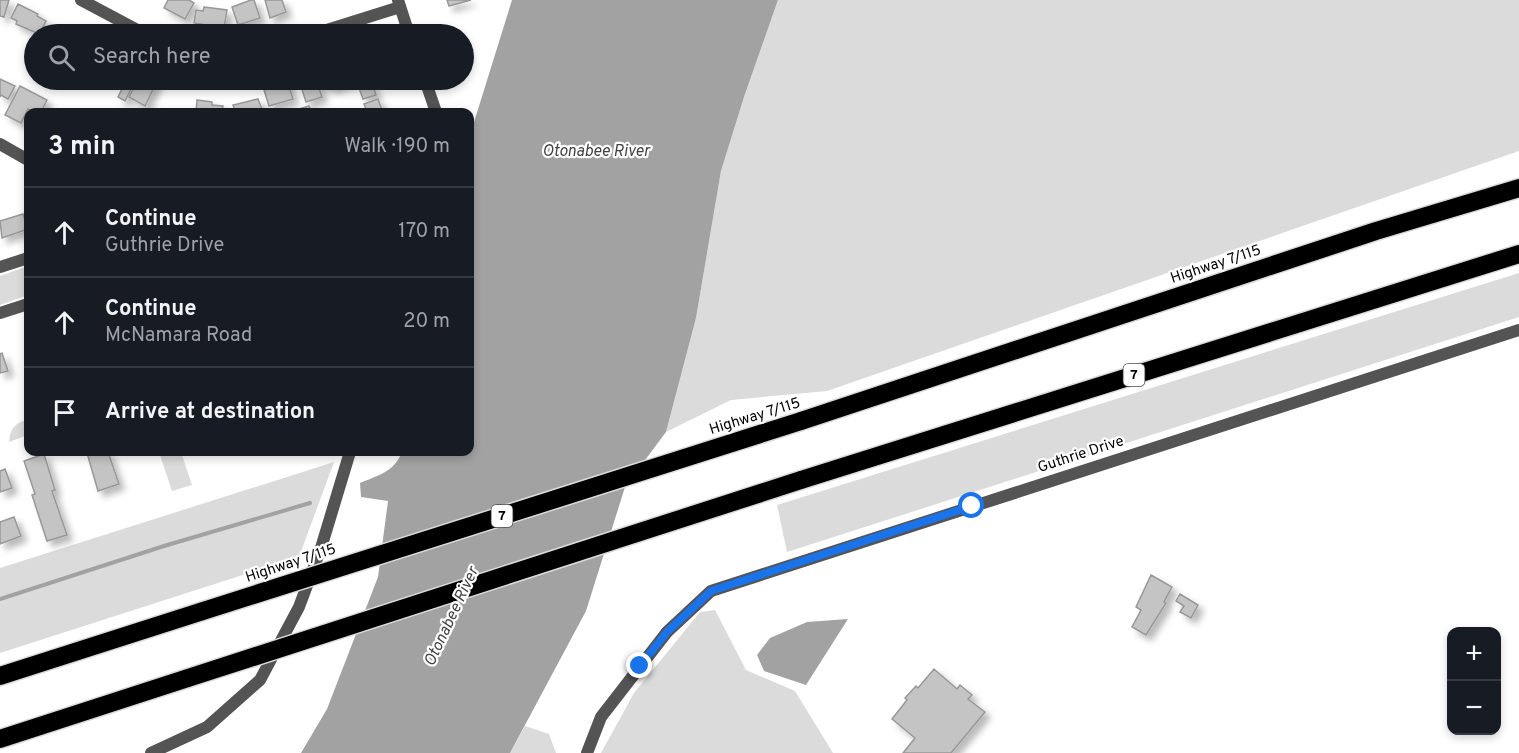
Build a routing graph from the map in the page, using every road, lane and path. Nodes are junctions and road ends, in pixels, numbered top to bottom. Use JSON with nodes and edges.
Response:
{"nodes":[{"id":1,"x":81,"y":0,"type":"edge"},
{"id":2,"x":399,"y":3,"type":"edge"},
{"id":3,"x":126,"y":24,"type":"edge"},
{"id":4,"x":341,"y":24,"type":"edge"},
{"id":5,"x":406,"y":24,"type":"edge"},
{"id":6,"x":428,"y":90,"type":"edge"},
{"id":7,"x":435,"y":108,"type":"edge"},
{"id":8,"x":0,"y":144,"type":"edge"},
{"id":9,"x":24,"y":158,"type":"edge"},
{"id":10,"x":1519,"y":178,"type":"edge"},
{"id":11,"x":1519,"y":188,"type":"edge"},
{"id":12,"x":1376,"y":231,"type":"junction"},
{"id":13,"x":1519,"y":254,"type":"edge"},
{"id":14,"x":24,"y":259,"type":"edge"},
{"id":15,"x":0,"y":267,"type":"edge"},
{"id":16,"x":24,"y":305,"type":"edge"},
{"id":17,"x":0,"y":313,"type":"edge"},
{"id":18,"x":1519,"y":330,"type":"edge"},
{"id":19,"x":349,"y":456,"type":"edge"},
{"id":20,"x":0,"y":676,"type":"edge"},
{"id":21,"x":0,"y":739,"type":"edge"},
{"id":22,"x":151,"y":753,"type":"edge"},
{"id":23,"x":587,"y":753,"type":"edge"}],
"edges":[{"from":1,"to":3,"type":"street"},
{"from":2,"to":4,"type":"street"},
{"from":2,"to":5,"type":"street"},
{"from":6,"to":7,"type":"street"},
{"from":8,"to":9,"type":"street"},
{"from":10,"to":12,"type":"highway"},
{"from":11,"to":12,"type":"highway","name":"Highway 7/115","number":"7"},
{"from":12,"to":20,"type":"highway","name":"Highway 7/115","number":"7","bridge":true},
{"from":13,"to":21,"type":"highway","number":"7","bridge":true},
{"from":14,"to":15,"type":"street"},
{"from":16,"to":17,"type":"street"},
{"from":18,"to":23,"type":"street","name":"Guthrie Drive"},
{"from":19,"to":22,"type":"street"}]}
